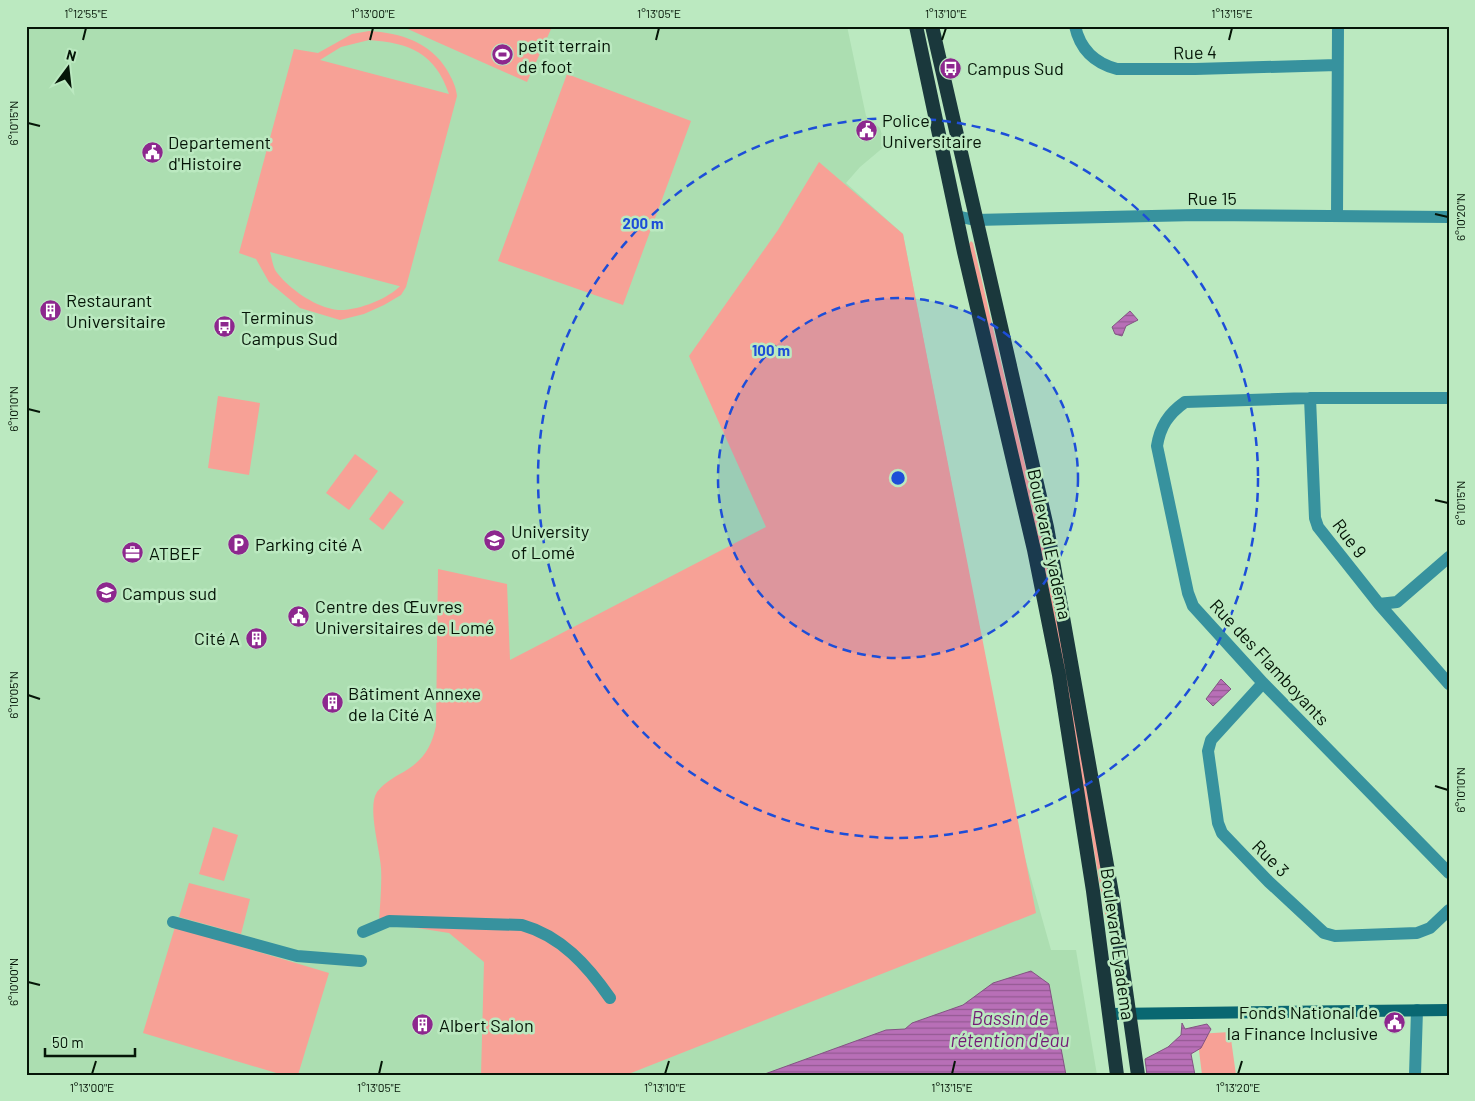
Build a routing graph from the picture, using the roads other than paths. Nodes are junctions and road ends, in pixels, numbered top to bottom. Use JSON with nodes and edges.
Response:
{"nodes":[{"id":1,"x":916,"y":26,"type":"edge"},
{"id":2,"x":932,"y":26,"type":"edge"},
{"id":3,"x":1075,"y":26,"type":"edge"},
{"id":4,"x":1338,"y":26,"type":"edge"},
{"id":5,"x":1337,"y":65,"type":"junction"},
{"id":6,"x":1336,"y":215,"type":"junction"},
{"id":7,"x":956,"y":216,"type":"junction"},
{"id":8,"x":1449,"y":217,"type":"edge"},
{"id":9,"x":975,"y":220,"type":"junction"},
{"id":10,"x":1310,"y":398,"type":"junction"},
{"id":11,"x":1449,"y":398,"type":"edge"},
{"id":12,"x":1449,"y":557,"type":"edge"},
{"id":13,"x":1379,"y":604,"type":"junction"},
{"id":14,"x":1263,"y":683,"type":"junction"},
{"id":15,"x":1449,"y":684,"type":"edge"},
{"id":16,"x":1449,"y":873,"type":"edge"},
{"id":17,"x":1449,"y":910,"type":"edge"},
{"id":18,"x":173,"y":922,"type":"dead end"},
{"id":19,"x":363,"y":932,"type":"dead end"},
{"id":20,"x":360,"y":961,"type":"dead end"},
{"id":21,"x":610,"y":998,"type":"dead end"},
{"id":22,"x":1417,"y":1010,"type":"junction"},
{"id":23,"x":1449,"y":1010,"type":"edge"},
{"id":24,"x":1129,"y":1012,"type":"junction"},
{"id":25,"x":1109,"y":1014,"type":"junction"},
{"id":26,"x":1117,"y":1075,"type":"edge"},
{"id":27,"x":1138,"y":1075,"type":"edge"},
{"id":28,"x":1415,"y":1075,"type":"edge"}],
"edges":[{"from":1,"to":7,"type":"highway","name":"Boulevard Eyadema"},
{"from":2,"to":9,"type":"highway"},
{"from":3,"to":5,"type":"street","name":"Rue 4"},
{"from":4,"to":5,"type":"street"},
{"from":5,"to":6,"type":"street"},
{"from":6,"to":8,"type":"street","name":"Rue 15"},
{"from":6,"to":9,"type":"street","name":"Rue 15"},
{"from":7,"to":9,"type":"street","name":"Rue 15"},
{"from":7,"to":25,"type":"highway","name":"Boulevard Eyadema"},
{"from":9,"to":24,"type":"highway"},
{"from":10,"to":11,"type":"street","name":"Rue des Flamboyants"},
{"from":10,"to":13,"type":"street","name":"Rue 9"},
{"from":10,"to":14,"type":"street","name":"Rue des Flamboyants"},
{"from":12,"to":13,"type":"street"},
{"from":13,"to":15,"type":"street","name":"Rue 9"},
{"from":14,"to":16,"type":"street","name":"Rue des Flamboyants"},
{"from":14,"to":17,"type":"street","name":"Rue 3"},
{"from":18,"to":20,"type":"street"},
{"from":19,"to":21,"type":"street"},
{"from":22,"to":23,"type":"main road"},
{"from":22,"to":24,"type":"main road"},
{"from":22,"to":28,"type":"street"},
{"from":24,"to":25,"type":"main road"},
{"from":24,"to":27,"type":"highway"},
{"from":25,"to":26,"type":"highway","name":"Boulevard Eyadema"}]}
